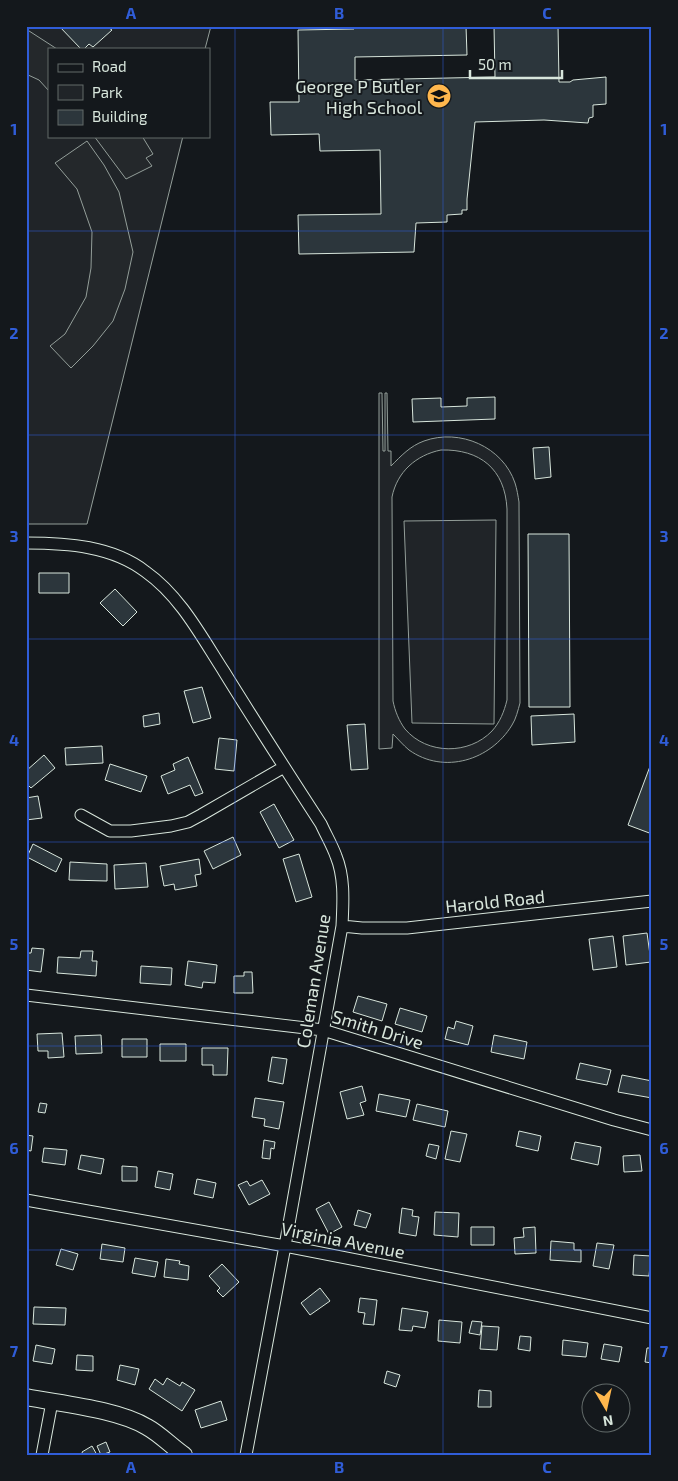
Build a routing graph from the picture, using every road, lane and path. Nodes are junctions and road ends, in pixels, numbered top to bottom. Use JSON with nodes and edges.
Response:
{"nodes":[{"id":1,"x":26,"y":543,"type":"edge"},
{"id":2,"x":284,"y":767,"type":"junction"},
{"id":3,"x":81,"y":814,"type":"dead end"},
{"id":4,"x":652,"y":901,"type":"edge"},
{"id":5,"x":342,"y":926,"type":"junction"},
{"id":6,"x":26,"y":995,"type":"edge"},
{"id":7,"x":323,"y":1030,"type":"junction"},
{"id":8,"x":652,"y":1130,"type":"edge"},
{"id":9,"x":26,"y":1200,"type":"edge"},
{"id":10,"x":285,"y":1246,"type":"junction"},
{"id":11,"x":652,"y":1318,"type":"edge"},
{"id":12,"x":26,"y":1397,"type":"edge"},
{"id":13,"x":52,"y":1402,"type":"junction"},
{"id":14,"x":42,"y":1455,"type":"edge"},
{"id":15,"x":184,"y":1455,"type":"edge"},
{"id":16,"x":246,"y":1455,"type":"edge"}],
"edges":[{"from":1,"to":2,"type":"street","name":"Coleman Avenue"},
{"from":2,"to":3,"type":"street"},
{"from":2,"to":5,"type":"street","name":"Coleman Avenue"},
{"from":4,"to":5,"type":"street","name":"Harold Road"},
{"from":5,"to":7,"type":"street","name":"Coleman Avenue"},
{"from":6,"to":7,"type":"street","name":"Smith Drive"},
{"from":7,"to":8,"type":"street","name":"Smith Drive"},
{"from":7,"to":10,"type":"street","name":"Coleman Avenue"},
{"from":9,"to":10,"type":"street","name":"Virginia Avenue"},
{"from":10,"to":11,"type":"street","name":"Virginia Avenue"},
{"from":10,"to":16,"type":"street","name":"Coleman Avenue"},
{"from":12,"to":13,"type":"street"},
{"from":13,"to":14,"type":"street"},
{"from":13,"to":15,"type":"street"}]}
